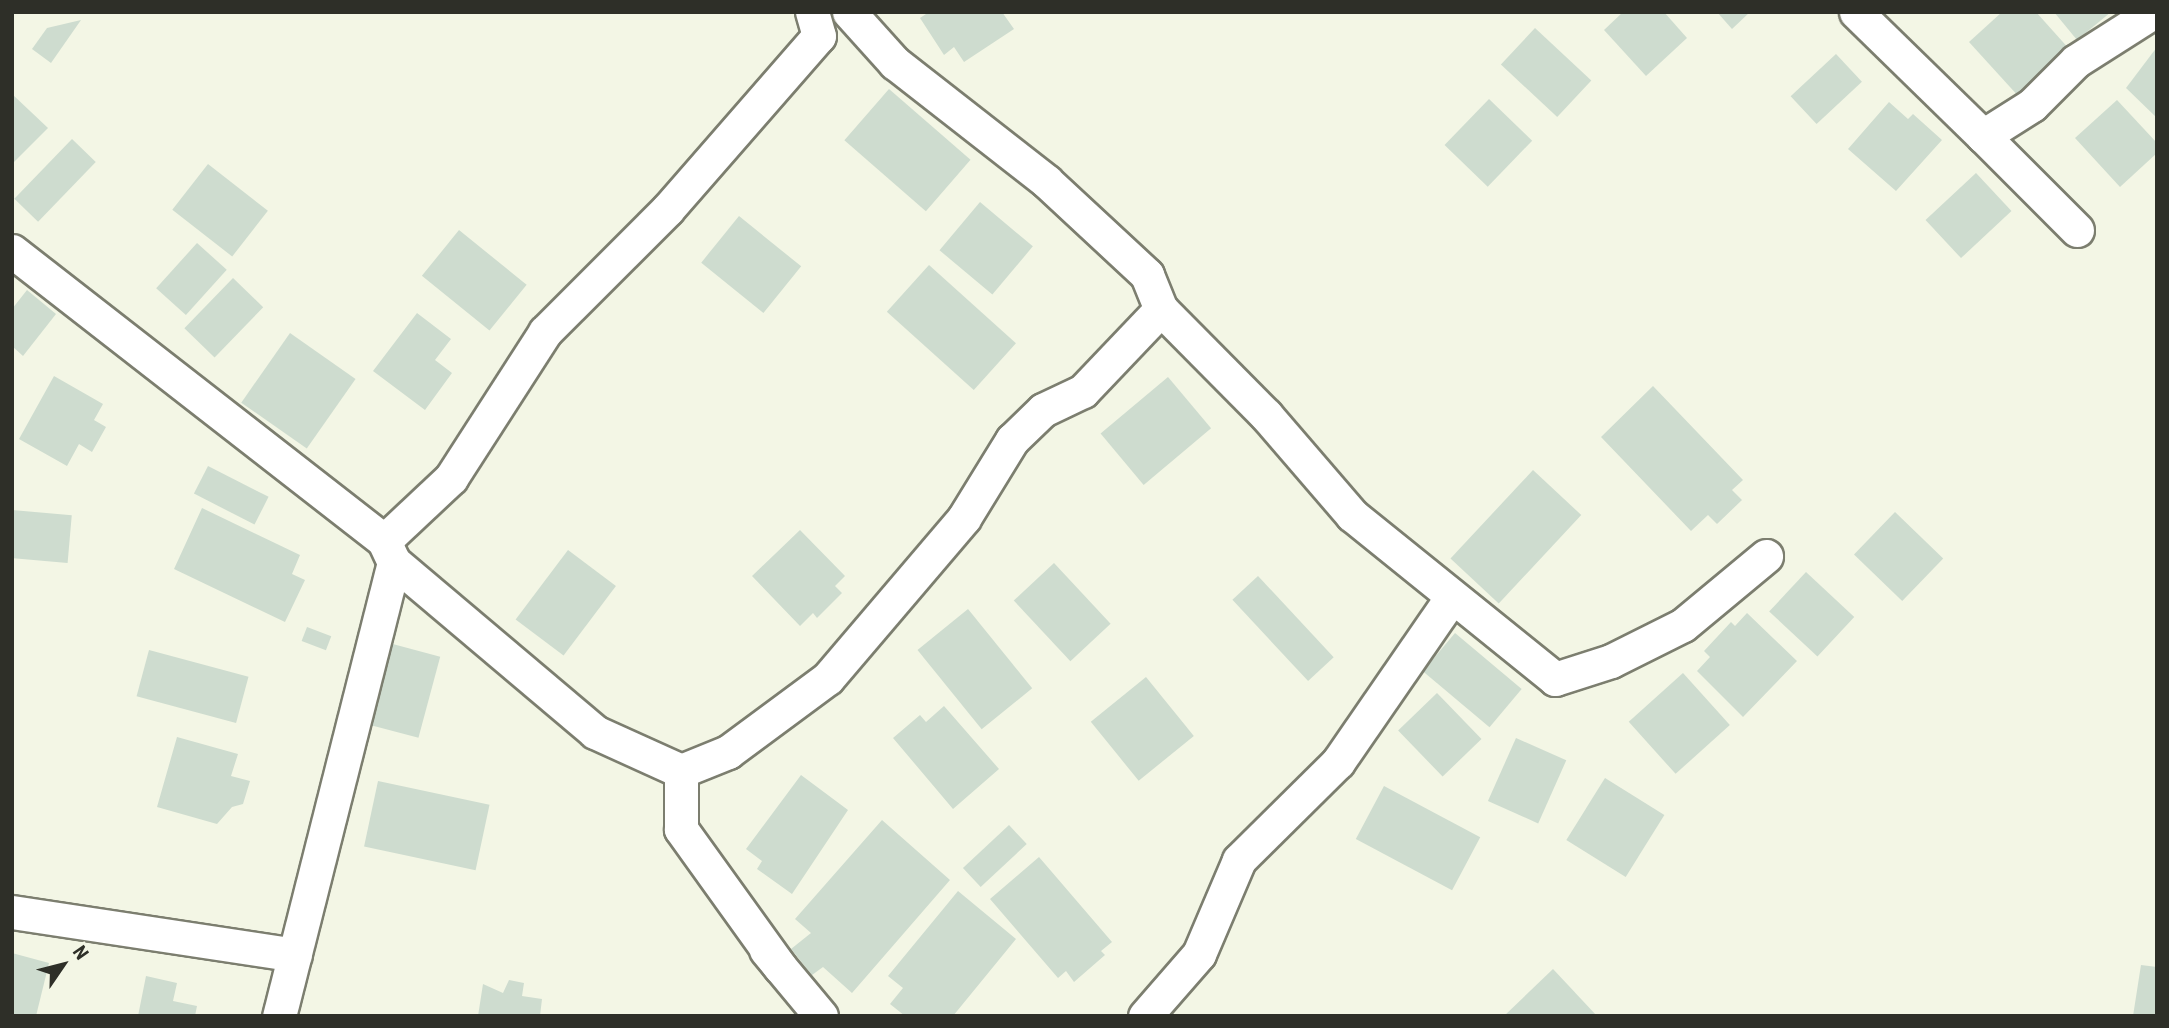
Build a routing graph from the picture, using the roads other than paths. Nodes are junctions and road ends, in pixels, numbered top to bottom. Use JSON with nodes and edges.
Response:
{"nodes":[{"id":1,"x":812,"y":12,"type":"edge"},
{"id":2,"x":849,"y":12,"type":"edge"},
{"id":3,"x":1856,"y":12,"type":"edge"},
{"id":4,"x":2153,"y":12,"type":"edge"},
{"id":5,"x":1983,"y":136,"type":"junction"},
{"id":6,"x":2077,"y":230,"type":"dead end"},
{"id":7,"x":12,"y":251,"type":"edge"},
{"id":8,"x":1161,"y":309,"type":"junction"},
{"id":9,"x":389,"y":552,"type":"junction"},
{"id":10,"x":1766,"y":556,"type":"dead end"},
{"id":11,"x":1451,"y":598,"type":"junction"},
{"id":12,"x":681,"y":771,"type":"junction"},
{"id":13,"x":12,"y":912,"type":"edge"},
{"id":14,"x":758,"y":940,"type":"dead end"},
{"id":15,"x":295,"y":955,"type":"junction"},
{"id":16,"x":780,"y":967,"type":"junction"},
{"id":17,"x":279,"y":1016,"type":"edge"},
{"id":18,"x":821,"y":1016,"type":"edge"},
{"id":19,"x":1145,"y":1016,"type":"edge"}],
"edges":[{"from":1,"to":9,"type":"street"},
{"from":2,"to":8,"type":"street"},
{"from":3,"to":5,"type":"street"},
{"from":4,"to":5,"type":"street"},
{"from":5,"to":6,"type":"street"},
{"from":7,"to":9,"type":"street"},
{"from":8,"to":11,"type":"street"},
{"from":8,"to":12,"type":"street"},
{"from":9,"to":12,"type":"street"},
{"from":9,"to":15,"type":"street"},
{"from":10,"to":11,"type":"street"},
{"from":11,"to":19,"type":"street"},
{"from":12,"to":16,"type":"street"},
{"from":13,"to":15,"type":"street"},
{"from":14,"to":16,"type":"street"},
{"from":15,"to":17,"type":"street"},
{"from":16,"to":18,"type":"street"}]}
